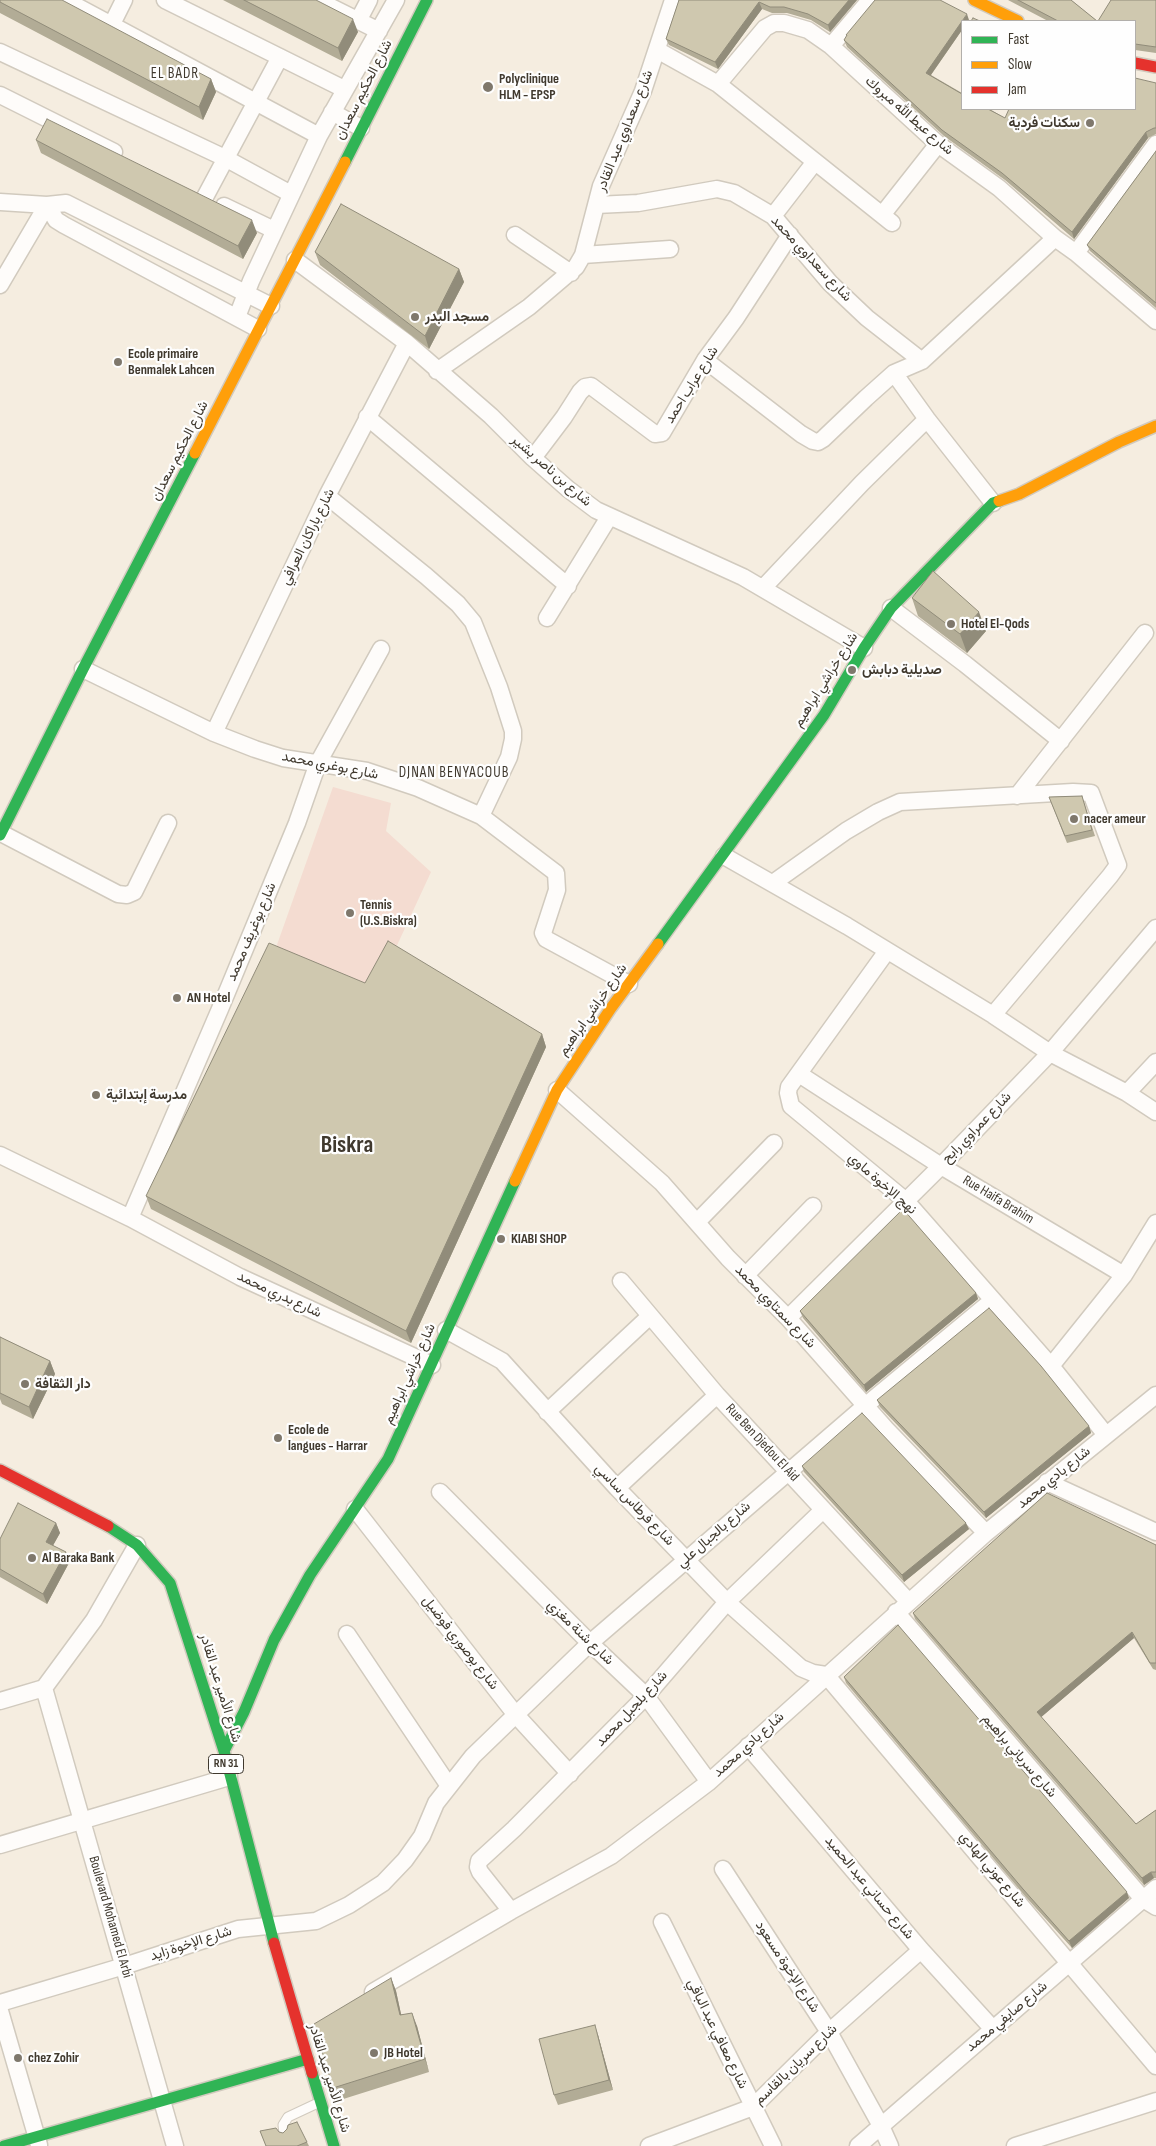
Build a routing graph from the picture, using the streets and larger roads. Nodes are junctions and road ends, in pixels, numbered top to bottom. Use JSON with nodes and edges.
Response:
{"nodes":[{"id":1,"x":65,"y":0,"type":"edge"},
{"id":2,"x":124,"y":0,"type":"edge"},
{"id":3,"x":166,"y":0,"type":"edge"},
{"id":4,"x":317,"y":0,"type":"edge"},
{"id":5,"x":369,"y":0,"type":"edge"},
{"id":6,"x":427,"y":0,"type":"edge"},
{"id":7,"x":673,"y":0,"type":"edge"},
{"id":8,"x":870,"y":0,"type":"edge"},
{"id":9,"x":974,"y":0,"type":"edge"},
{"id":10,"x":391,"y":2,"type":"edge"},
{"id":11,"x":1015,"y":20,"type":"edge"},
{"id":12,"x":358,"y":21,"type":"junction"},
{"id":13,"x":112,"y":24,"type":"junction"},
{"id":14,"x":379,"y":31,"type":"junction"},
{"id":15,"x":832,"y":46,"type":"junction"},
{"id":16,"x":657,"y":50,"type":"junction"},
{"id":17,"x":0,"y":52,"type":"edge"},
{"id":18,"x":280,"y":56,"type":"junction"},
{"id":19,"x":1136,"y":63,"type":"edge"},
{"id":20,"x":1156,"y":67,"type":"edge"},
{"id":21,"x":718,"y":84,"type":"junction"},
{"id":22,"x":344,"y":89,"type":"junction"},
{"id":23,"x":0,"y":95,"type":"edge"},
{"id":24,"x":256,"y":101,"type":"junction"},
{"id":25,"x":332,"y":112,"type":"junction"},
{"id":26,"x":361,"y":128,"type":"junction"},
{"id":27,"x":319,"y":136,"type":"junction"},
{"id":28,"x":938,"y":144,"type":"junction"},
{"id":29,"x":1156,"y":144,"type":"edge"},
{"id":30,"x":125,"y":157,"type":"edge"},
{"id":31,"x":225,"y":158,"type":"junction"},
{"id":32,"x":814,"y":163,"type":"junction"},
{"id":33,"x":187,"y":188,"type":"edge"},
{"id":34,"x":292,"y":194,"type":"junction"},
{"id":35,"x":205,"y":197,"type":"junction"},
{"id":36,"x":0,"y":202,"type":"edge"},
{"id":37,"x":47,"y":205,"type":"junction"},
{"id":38,"x":596,"y":205,"type":"junction"},
{"id":39,"x":773,"y":216,"type":"junction"},
{"id":40,"x":274,"y":230,"type":"junction"},
{"id":41,"x":516,"y":235,"type":"dead end"},
{"id":42,"x":790,"y":235,"type":"junction"},
{"id":43,"x":1055,"y":238,"type":"junction"},
{"id":44,"x":670,"y":249,"type":"dead end"},
{"id":45,"x":1076,"y":253,"type":"junction"},
{"id":46,"x":583,"y":254,"type":"junction"},
{"id":47,"x":295,"y":260,"type":"junction"},
{"id":48,"x":571,"y":273,"type":"junction"},
{"id":49,"x":0,"y":285,"type":"edge"},
{"id":50,"x":246,"y":293,"type":"junction"},
{"id":51,"x":271,"y":306,"type":"junction"},
{"id":52,"x":237,"y":317,"type":"junction"},
{"id":53,"x":1156,"y":321,"type":"edge"},
{"id":54,"x":258,"y":329,"type":"junction"},
{"id":55,"x":407,"y":343,"type":"junction"},
{"id":56,"x":705,"y":360,"type":"junction"},
{"id":57,"x":922,"y":361,"type":"junction"},
{"id":58,"x":437,"y":371,"type":"junction"},
{"id":59,"x":894,"y":374,"type":"junction"},
{"id":60,"x":368,"y":417,"type":"junction"},
{"id":61,"x":927,"y":419,"type":"junction"},
{"id":62,"x":1156,"y":426,"type":"edge"},
{"id":63,"x":533,"y":458,"type":"junction"},
{"id":64,"x":327,"y":496,"type":"junction"},
{"id":65,"x":993,"y":503,"type":"junction"},
{"id":66,"x":609,"y":517,"type":"junction"},
{"id":67,"x":568,"y":586,"type":"junction"},
{"id":68,"x":763,"y":588,"type":"junction"},
{"id":69,"x":891,"y":608,"type":"junction"},
{"id":70,"x":547,"y":618,"type":"dead end"},
{"id":71,"x":1146,"y":633,"type":"dead end"},
{"id":72,"x":864,"y":648,"type":"junction"},
{"id":73,"x":381,"y":649,"type":"dead end"},
{"id":74,"x":83,"y":669,"type":"junction"},
{"id":75,"x":214,"y":733,"type":"junction"},
{"id":76,"x":1061,"y":741,"type":"junction"},
{"id":77,"x":318,"y":763,"type":"junction"},
{"id":78,"x":1017,"y":796,"type":"junction"},
{"id":79,"x":481,"y":816,"type":"junction"},
{"id":80,"x":168,"y":823,"type":"dead end"},
{"id":81,"x":0,"y":834,"type":"edge"},
{"id":82,"x":724,"y":856,"type":"junction"},
{"id":83,"x":773,"y":883,"type":"junction"},
{"id":84,"x":1156,"y":928,"type":"edge"},
{"id":85,"x":887,"y":951,"type":"junction"},
{"id":86,"x":629,"y":984,"type":"junction"},
{"id":87,"x":993,"y":1015,"type":"junction"},
{"id":88,"x":1050,"y":1053,"type":"junction"},
{"id":89,"x":1156,"y":1062,"type":"edge"},
{"id":90,"x":799,"y":1074,"type":"junction"},
{"id":91,"x":557,"y":1090,"type":"junction"},
{"id":92,"x":1127,"y":1093,"type":"junction"},
{"id":93,"x":1156,"y":1112,"type":"edge"},
{"id":94,"x":774,"y":1143,"type":"dead end"},
{"id":95,"x":0,"y":1155,"type":"edge"},
{"id":96,"x":941,"y":1166,"type":"junction"},
{"id":97,"x":906,"y":1201,"type":"junction"},
{"id":98,"x":812,"y":1206,"type":"dead end"},
{"id":99,"x":130,"y":1218,"type":"junction"},
{"id":100,"x":697,"y":1222,"type":"junction"},
{"id":101,"x":1156,"y":1222,"type":"edge"},
{"id":102,"x":1124,"y":1275,"type":"junction"},
{"id":103,"x":745,"y":1276,"type":"junction"},
{"id":104,"x":621,"y":1281,"type":"dead end"},
{"id":105,"x":994,"y":1300,"type":"junction"},
{"id":106,"x":650,"y":1316,"type":"junction"},
{"id":107,"x":788,"y":1318,"type":"junction"},
{"id":108,"x":446,"y":1330,"type":"junction"},
{"id":109,"x":432,"y":1365,"type":"junction"},
{"id":110,"x":1051,"y":1366,"type":"junction"},
{"id":111,"x":717,"y":1395,"type":"junction"},
{"id":112,"x":1156,"y":1395,"type":"edge"},
{"id":113,"x":865,"y":1406,"type":"junction"},
{"id":114,"x":547,"y":1412,"type":"junction"},
{"id":115,"x":1106,"y":1435,"type":"junction"},
{"id":116,"x":0,"y":1470,"type":"edge"},
{"id":117,"x":789,"y":1471,"type":"junction"},
{"id":118,"x":1047,"y":1482,"type":"junction"},
{"id":119,"x":617,"y":1488,"type":"junction"},
{"id":120,"x":440,"y":1492,"type":"dead end"},
{"id":121,"x":355,"y":1509,"type":"junction"},
{"id":122,"x":823,"y":1510,"type":"junction"},
{"id":123,"x":1156,"y":1532,"type":"edge"},
{"id":124,"x":986,"y":1533,"type":"junction"},
{"id":125,"x":137,"y":1545,"type":"junction"},
{"id":126,"x":686,"y":1559,"type":"junction"},
{"id":127,"x":908,"y":1601,"type":"junction"},
{"id":128,"x":727,"y":1602,"type":"junction"},
{"id":129,"x":896,"y":1612,"type":"junction"},
{"id":130,"x":347,"y":1634,"type":"dead end"},
{"id":131,"x":590,"y":1643,"type":"junction"},
{"id":132,"x":826,"y":1675,"type":"junction"},
{"id":133,"x":44,"y":1688,"type":"junction"},
{"id":134,"x":646,"y":1696,"type":"junction"},
{"id":135,"x":0,"y":1701,"type":"edge"},
{"id":136,"x":516,"y":1715,"type":"junction"},
{"id":137,"x":748,"y":1746,"type":"junction"},
{"id":138,"x":224,"y":1751,"type":"junction"},
{"id":139,"x":570,"y":1774,"type":"junction"},
{"id":140,"x":229,"y":1777,"type":"junction"},
{"id":141,"x":709,"y":1782,"type":"junction"},
{"id":142,"x":449,"y":1786,"type":"junction"},
{"id":143,"x":82,"y":1821,"type":"junction"},
{"id":144,"x":0,"y":1845,"type":"edge"},
{"id":145,"x":723,"y":1869,"type":"dead end"},
{"id":146,"x":1156,"y":1888,"type":"edge"},
{"id":147,"x":1149,"y":1903,"type":"edge"},
{"id":148,"x":510,"y":1911,"type":"junction"},
{"id":149,"x":662,"y":1922,"type":"dead end"},
{"id":150,"x":269,"y":1925,"type":"junction"},
{"id":151,"x":921,"y":1950,"type":"junction"},
{"id":152,"x":1070,"y":1963,"type":"junction"},
{"id":153,"x":124,"y":1966,"type":"junction"},
{"id":154,"x":362,"y":1998,"type":"edge"},
{"id":155,"x":0,"y":2003,"type":"edge"},
{"id":156,"x":0,"y":2011,"type":"edge"},
{"id":157,"x":315,"y":2026,"type":"edge"},
{"id":158,"x":992,"y":2028,"type":"junction"},
{"id":159,"x":830,"y":2032,"type":"junction"},
{"id":160,"x":300,"y":2036,"type":"junction"},
{"id":161,"x":308,"y":2059,"type":"junction"},
{"id":162,"x":1156,"y":2066,"type":"edge"},
{"id":163,"x":162,"y":2101,"type":"junction"},
{"id":164,"x":1156,"y":2102,"type":"edge"},
{"id":165,"x":753,"y":2107,"type":"junction"},
{"id":166,"x":881,"y":2126,"type":"junction"},
{"id":167,"x":38,"y":2142,"type":"edge"},
{"id":168,"x":4,"y":2146,"type":"edge"},
{"id":169,"x":175,"y":2146,"type":"edge"},
{"id":170,"x":334,"y":2146,"type":"edge"},
{"id":171,"x":649,"y":2146,"type":"edge"},
{"id":172,"x":772,"y":2146,"type":"edge"},
{"id":173,"x":858,"y":2146,"type":"edge"},
{"id":174,"x":890,"y":2146,"type":"edge"},
{"id":175,"x":1015,"y":2146,"type":"edge"}],
"edges":[{"from":1,"to":13,"type":"street"},
{"from":2,"to":13,"type":"street"},
{"from":3,"to":18,"type":"street"},
{"from":4,"to":12,"type":"street"},
{"from":5,"to":12,"type":"street"},
{"from":6,"to":26,"type":"street","name":"شارع الحكيم سعدان"},
{"from":7,"to":16,"type":"street","name":"شارع سعداوي عبد القادر"},
{"from":8,"to":15,"type":"street"},
{"from":9,"to":11,"type":"street"},
{"from":10,"to":14,"type":"street"},
{"from":12,"to":14,"type":"street"},
{"from":13,"to":24,"type":"street"},
{"from":14,"to":22,"type":"street"},
{"from":15,"to":21,"type":"street","name":"شارع عيط الله مبروك"},
{"from":15,"to":28,"type":"street","name":"شارع عيط الله مبروك"},
{"from":16,"to":21,"type":"street"},
{"from":16,"to":38,"type":"street","name":"شارع سعداوي عبد القادر"},
{"from":17,"to":31,"type":"street"},
{"from":18,"to":22,"type":"street"},
{"from":18,"to":24,"type":"street"},
{"from":19,"to":20,"type":"street"},
{"from":21,"to":32,"type":"street"},
{"from":22,"to":25,"type":"street"},
{"from":23,"to":30,"type":"street"},
{"from":24,"to":27,"type":"street"},
{"from":24,"to":31,"type":"street"},
{"from":25,"to":26,"type":"street"},
{"from":25,"to":27,"type":"street"},
{"from":26,"to":47,"type":"street","name":"شارع الحكيم سعدان"},
{"from":27,"to":34,"type":"street"},
{"from":28,"to":32,"type":"street"},
{"from":28,"to":43,"type":"street","name":"شارع عيط الله مبروك"},
{"from":29,"to":45,"type":"street"},
{"from":31,"to":34,"type":"street"},
{"from":31,"to":35,"type":"street"},
{"from":32,"to":39,"type":"street"},
{"from":33,"to":35,"type":"street"},
{"from":34,"to":40,"type":"street"},
{"from":35,"to":40,"type":"street"},
{"from":36,"to":37,"type":"street"},
{"from":37,"to":49,"type":"street"},
{"from":37,"to":50,"type":"street"},
{"from":37,"to":52,"type":"street"},
{"from":38,"to":39,"type":"street","name":"شارع سعداوي محمد"},
{"from":38,"to":46,"type":"street","name":"شارع سعداوي عبد القادر"},
{"from":39,"to":42,"type":"street","name":"شارع سعداوي محمد"},
{"from":40,"to":50,"type":"street"},
{"from":41,"to":48,"type":"street"},
{"from":42,"to":56,"type":"street","name":"شارع عراب احمد"},
{"from":42,"to":57,"type":"street","name":"شارع سعداوي محمد"},
{"from":43,"to":45,"type":"street","name":"شارع عيط الله مبروك"},
{"from":43,"to":57,"type":"street"},
{"from":44,"to":46,"type":"street"},
{"from":45,"to":53,"type":"street","name":"شارع عيط الله مبروك"},
{"from":46,"to":48,"type":"street","name":"شارع سعداوي عبد القادر"},
{"from":47,"to":51,"type":"street","name":"شارع الحكيم سعدان"},
{"from":47,"to":55,"type":"street","name":"شارع بن ناصر بشير"},
{"from":48,"to":58,"type":"street","name":"شارع سعداوي عبد القادر"},
{"from":50,"to":51,"type":"street"},
{"from":50,"to":52,"type":"street"},
{"from":51,"to":54,"type":"street","name":"شارع الحكيم سعدان"},
{"from":52,"to":54,"type":"street"},
{"from":54,"to":74,"type":"street","name":"شارع الحكيم سعدان"},
{"from":55,"to":58,"type":"street","name":"شارع بن ناصر بشير"},
{"from":55,"to":60,"type":"street","name":"شارع باراكان العرافي"},
{"from":56,"to":59,"type":"street"},
{"from":56,"to":63,"type":"street","name":"شارع عراب احمد"},
{"from":57,"to":59,"type":"street"},
{"from":58,"to":63,"type":"street","name":"شارع بن ناصر بشير"},
{"from":59,"to":61,"type":"street"},
{"from":60,"to":64,"type":"street","name":"شارع باراكان العرافي"},
{"from":60,"to":67,"type":"street"},
{"from":61,"to":65,"type":"street"},
{"from":61,"to":68,"type":"street"},
{"from":62,"to":65,"type":"street","name":"شارع خراشي ابراهيم"},
{"from":63,"to":66,"type":"street","name":"شارع بن ناصر بشير"},
{"from":64,"to":75,"type":"street","name":"شارع باراكان العرافي"},
{"from":64,"to":79,"type":"street"},
{"from":65,"to":69,"type":"street","name":"شارع خراشي ابراهيم"},
{"from":66,"to":67,"type":"street"},
{"from":66,"to":68,"type":"street","name":"شارع بن ناصر بشير"},
{"from":67,"to":70,"type":"street"},
{"from":68,"to":72,"type":"street","name":"شارع بن ناصر بشير"},
{"from":69,"to":72,"type":"street","name":"شارع خراشي ابراهيم"},
{"from":69,"to":76,"type":"street"},
{"from":71,"to":76,"type":"street"},
{"from":72,"to":82,"type":"street","name":"شارع خراشي ابراهيم"},
{"from":73,"to":77,"type":"street","name":"شارع بوغريف محمد"},
{"from":74,"to":75,"type":"street","name":"شارع بوغري محمد"},
{"from":74,"to":81,"type":"street","name":"شارع الحكيم سعدان"},
{"from":75,"to":77,"type":"street","name":"شارع بوغري محمد"},
{"from":76,"to":78,"type":"street"},
{"from":77,"to":79,"type":"street","name":"شارع بوغري محمد"},
{"from":77,"to":99,"type":"street","name":"شارع بوغريف محمد"},
{"from":78,"to":83,"type":"street"},
{"from":78,"to":87,"type":"street"},
{"from":79,"to":86,"type":"street","name":"شارع بوغري محمد"},
{"from":80,"to":81,"type":"street"},
{"from":82,"to":83,"type":"street"},
{"from":82,"to":86,"type":"street","name":"شارع خراشي ابراهيم"},
{"from":83,"to":85,"type":"street"},
{"from":84,"to":88,"type":"street","name":"شارع عمراوي رابح"},
{"from":85,"to":87,"type":"street"},
{"from":85,"to":90,"type":"street","name":"نهج الإخوة ماوي"},
{"from":86,"to":91,"type":"street","name":"شارع خراشي ابراهيم"},
{"from":87,"to":88,"type":"street"},
{"from":88,"to":92,"type":"street"},
{"from":88,"to":96,"type":"street","name":"شارع عمراوي رابح"},
{"from":89,"to":92,"type":"street"},
{"from":90,"to":96,"type":"street","name":"Rue Haifa Brahim"},
{"from":90,"to":97,"type":"street","name":"نهج الإخوة ماوي"},
{"from":91,"to":100,"type":"street","name":"شارع سمتاوي محمد"},
{"from":91,"to":108,"type":"street","name":"شارع خراشي ابراهيم"},
{"from":92,"to":93,"type":"street"},
{"from":94,"to":100,"type":"street"},
{"from":95,"to":99,"type":"street","name":"شارع بدري محمد"},
{"from":96,"to":97,"type":"street","name":"شارع عمراوي رابح"},
{"from":96,"to":102,"type":"street","name":"Rue Haifa Brahim"},
{"from":97,"to":105,"type":"street","name":"نهج الإخوة ماوي"},
{"from":97,"to":107,"type":"street","name":"شارع عمراوي رابح"},
{"from":98,"to":103,"type":"street"},
{"from":99,"to":109,"type":"street","name":"شارع بدري محمد"},
{"from":100,"to":103,"type":"street","name":"شارع سمتاوي محمد"},
{"from":101,"to":102,"type":"street"},
{"from":102,"to":110,"type":"street"},
{"from":103,"to":107,"type":"street","name":"شارع سمتاوي محمد"},
{"from":104,"to":106,"type":"street","name":"Rue Ben Djedou El Aid"},
{"from":105,"to":110,"type":"street","name":"نهج الإخوة ماوي"},
{"from":105,"to":113,"type":"street","name":"شارع بالجبال علي"},
{"from":106,"to":111,"type":"street","name":"Rue Ben Djedou El Aid"},
{"from":106,"to":114,"type":"street"},
{"from":107,"to":113,"type":"street","name":"شارع سمتاوي محمد"},
{"from":108,"to":109,"type":"street","name":"شارع خراشي ابراهيم"},
{"from":108,"to":114,"type":"street","name":"شارع فرطاس ساسي"},
{"from":109,"to":121,"type":"street","name":"شارع خراشي ابراهيم"},
{"from":110,"to":115,"type":"street","name":"نهج الإخوة ماوي"},
{"from":111,"to":117,"type":"street","name":"Rue Ben Djedou El Aid"},
{"from":111,"to":119,"type":"street"},
{"from":112,"to":115,"type":"street","name":"شارع بادي محمد"},
{"from":113,"to":117,"type":"street","name":"شارع بالجبال علي"},
{"from":113,"to":124,"type":"street","name":"شارع سمتاوي محمد"},
{"from":114,"to":119,"type":"street","name":"شارع فرطاس ساسي"},
{"from":115,"to":118,"type":"street","name":"شارع بادي محمد"},
{"from":116,"to":125,"type":"street","name":"شارع الأمير عبد القادر","number":"RN 31"},
{"from":117,"to":122,"type":"street","name":"Rue Ben Djedou El Aid"},
{"from":117,"to":126,"type":"street","name":"شارع بالجبال علي"},
{"from":118,"to":123,"type":"street"},
{"from":118,"to":124,"type":"street","name":"شارع بادي محمد"},
{"from":119,"to":126,"type":"street","name":"شارع فرطاس ساسي"},
{"from":120,"to":131,"type":"street","name":"شارع شنة مغزي"},
{"from":121,"to":136,"type":"street","name":"شارع بوصوري فوضيل"},
{"from":121,"to":138,"type":"street","name":"شارع خراشي ابراهيم"},
{"from":122,"to":127,"type":"street","name":"Rue Ben Djedou El Aid"},
{"from":122,"to":128,"type":"street","name":"شارع بلجبل محمد"},
{"from":124,"to":127,"type":"street","name":"شارع بادي محمد"},
{"from":125,"to":133,"type":"street"},
{"from":125,"to":138,"type":"street","name":"شارع الأمير عبد القادر","number":"RN 31"},
{"from":126,"to":128,"type":"street","name":"شارع فرطاس ساسي"},
{"from":126,"to":131,"type":"street","name":"شارع بالجبال علي"},
{"from":127,"to":129,"type":"street","name":"شارع بادي محمد"},
{"from":128,"to":132,"type":"street","name":"شارع فرطاس ساسي"},
{"from":128,"to":134,"type":"street","name":"شارع بلجبل محمد"},
{"from":129,"to":132,"type":"street","name":"شارع بادي محمد"},
{"from":129,"to":147,"type":"street","name":"شارع سرياني براهيم"},
{"from":130,"to":142,"type":"street"},
{"from":131,"to":134,"type":"street","name":"شارع شنة مغزي"},
{"from":131,"to":136,"type":"street","name":"شارع بالجبال علي"},
{"from":132,"to":137,"type":"street","name":"شارع بادي محمد"},
{"from":132,"to":152,"type":"street","name":"شارع عوني الهادي"},
{"from":133,"to":135,"type":"street"},
{"from":133,"to":143,"type":"street","name":"Boulevard Mohamed El Arbi"},
{"from":134,"to":139,"type":"street","name":"شارع بلجبل محمد"},
{"from":134,"to":141,"type":"street","name":"شارع شنة مغزي"},
{"from":136,"to":139,"type":"street","name":"شارع بوصوري فوضيل"},
{"from":136,"to":142,"type":"street","name":"شارع بالجبال علي"},
{"from":137,"to":141,"type":"street","name":"شارع بادي محمد"},
{"from":137,"to":151,"type":"street","name":"شارع حساني عبد الحميد"},
{"from":138,"to":140,"type":"street","name":"شارع الأمير عبد القادر","number":"RN 31"},
{"from":139,"to":148,"type":"street","name":"شارع بلجبل محمد"},
{"from":140,"to":143,"type":"street"},
{"from":140,"to":150,"type":"street","name":"شارع الأمير عبد القادر","number":"RN 31"},
{"from":141,"to":148,"type":"street","name":"شارع بادي محمد"},
{"from":142,"to":150,"type":"street","name":"شارع الإخوة زايد"},
{"from":143,"to":144,"type":"street"},
{"from":143,"to":153,"type":"street","name":"Boulevard Mohamed El Arbi"},
{"from":145,"to":159,"type":"street","name":"شارع الإخوة مسعود"},
{"from":146,"to":147,"type":"street","name":"شارع صايفي محمد"},
{"from":147,"to":152,"type":"street","name":"شارع صايفي محمد"},
{"from":148,"to":154,"type":"street","name":"شارع بادي محمد"},
{"from":149,"to":165,"type":"street","name":"شارع معافي عبد الباقي"},
{"from":150,"to":153,"type":"street","name":"شارع الإخوة زايد"},
{"from":150,"to":160,"type":"street","name":"شارع الأمير عبد القادر","number":"RN 31"},
{"from":151,"to":158,"type":"street","name":"شارع حساني عبد الحميد"},
{"from":151,"to":159,"type":"street","name":"شارع سريان بالقاسم"},
{"from":152,"to":158,"type":"street","name":"شارع صايفي محمد"},
{"from":152,"to":162,"type":"street","name":"شارع عوني الهادي"},
{"from":153,"to":155,"type":"street","name":"شارع الإخوة زايد"},
{"from":153,"to":163,"type":"street","name":"Boulevard Mohamed El Arbi"},
{"from":156,"to":167,"type":"street"},
{"from":157,"to":160,"type":"street"},
{"from":158,"to":166,"type":"street","name":"شارع صايفي محمد"},
{"from":159,"to":165,"type":"street","name":"شارع سريان بالقاسم"},
{"from":159,"to":166,"type":"street","name":"شارع الإخوة مسعود"},
{"from":160,"to":161,"type":"street","name":"شارع الأمير عبد القادر","number":"RN 31"},
{"from":161,"to":163,"type":"street"},
{"from":161,"to":170,"type":"street","name":"شارع الأمير عبد القادر","number":"RN 31"},
{"from":163,"to":167,"type":"street"},
{"from":163,"to":169,"type":"street","name":"Boulevard Mohamed El Arbi"},
{"from":164,"to":175,"type":"street"},
{"from":165,"to":171,"type":"street","name":"شارع سريان بالقاسم"},
{"from":165,"to":172,"type":"street","name":"شارع معافي عبد الباقي"},
{"from":166,"to":173,"type":"street","name":"شارع صايفي محمد"},
{"from":166,"to":174,"type":"street","name":"شارع الإخوة مسعود"},
{"from":167,"to":168,"type":"street"}]}
